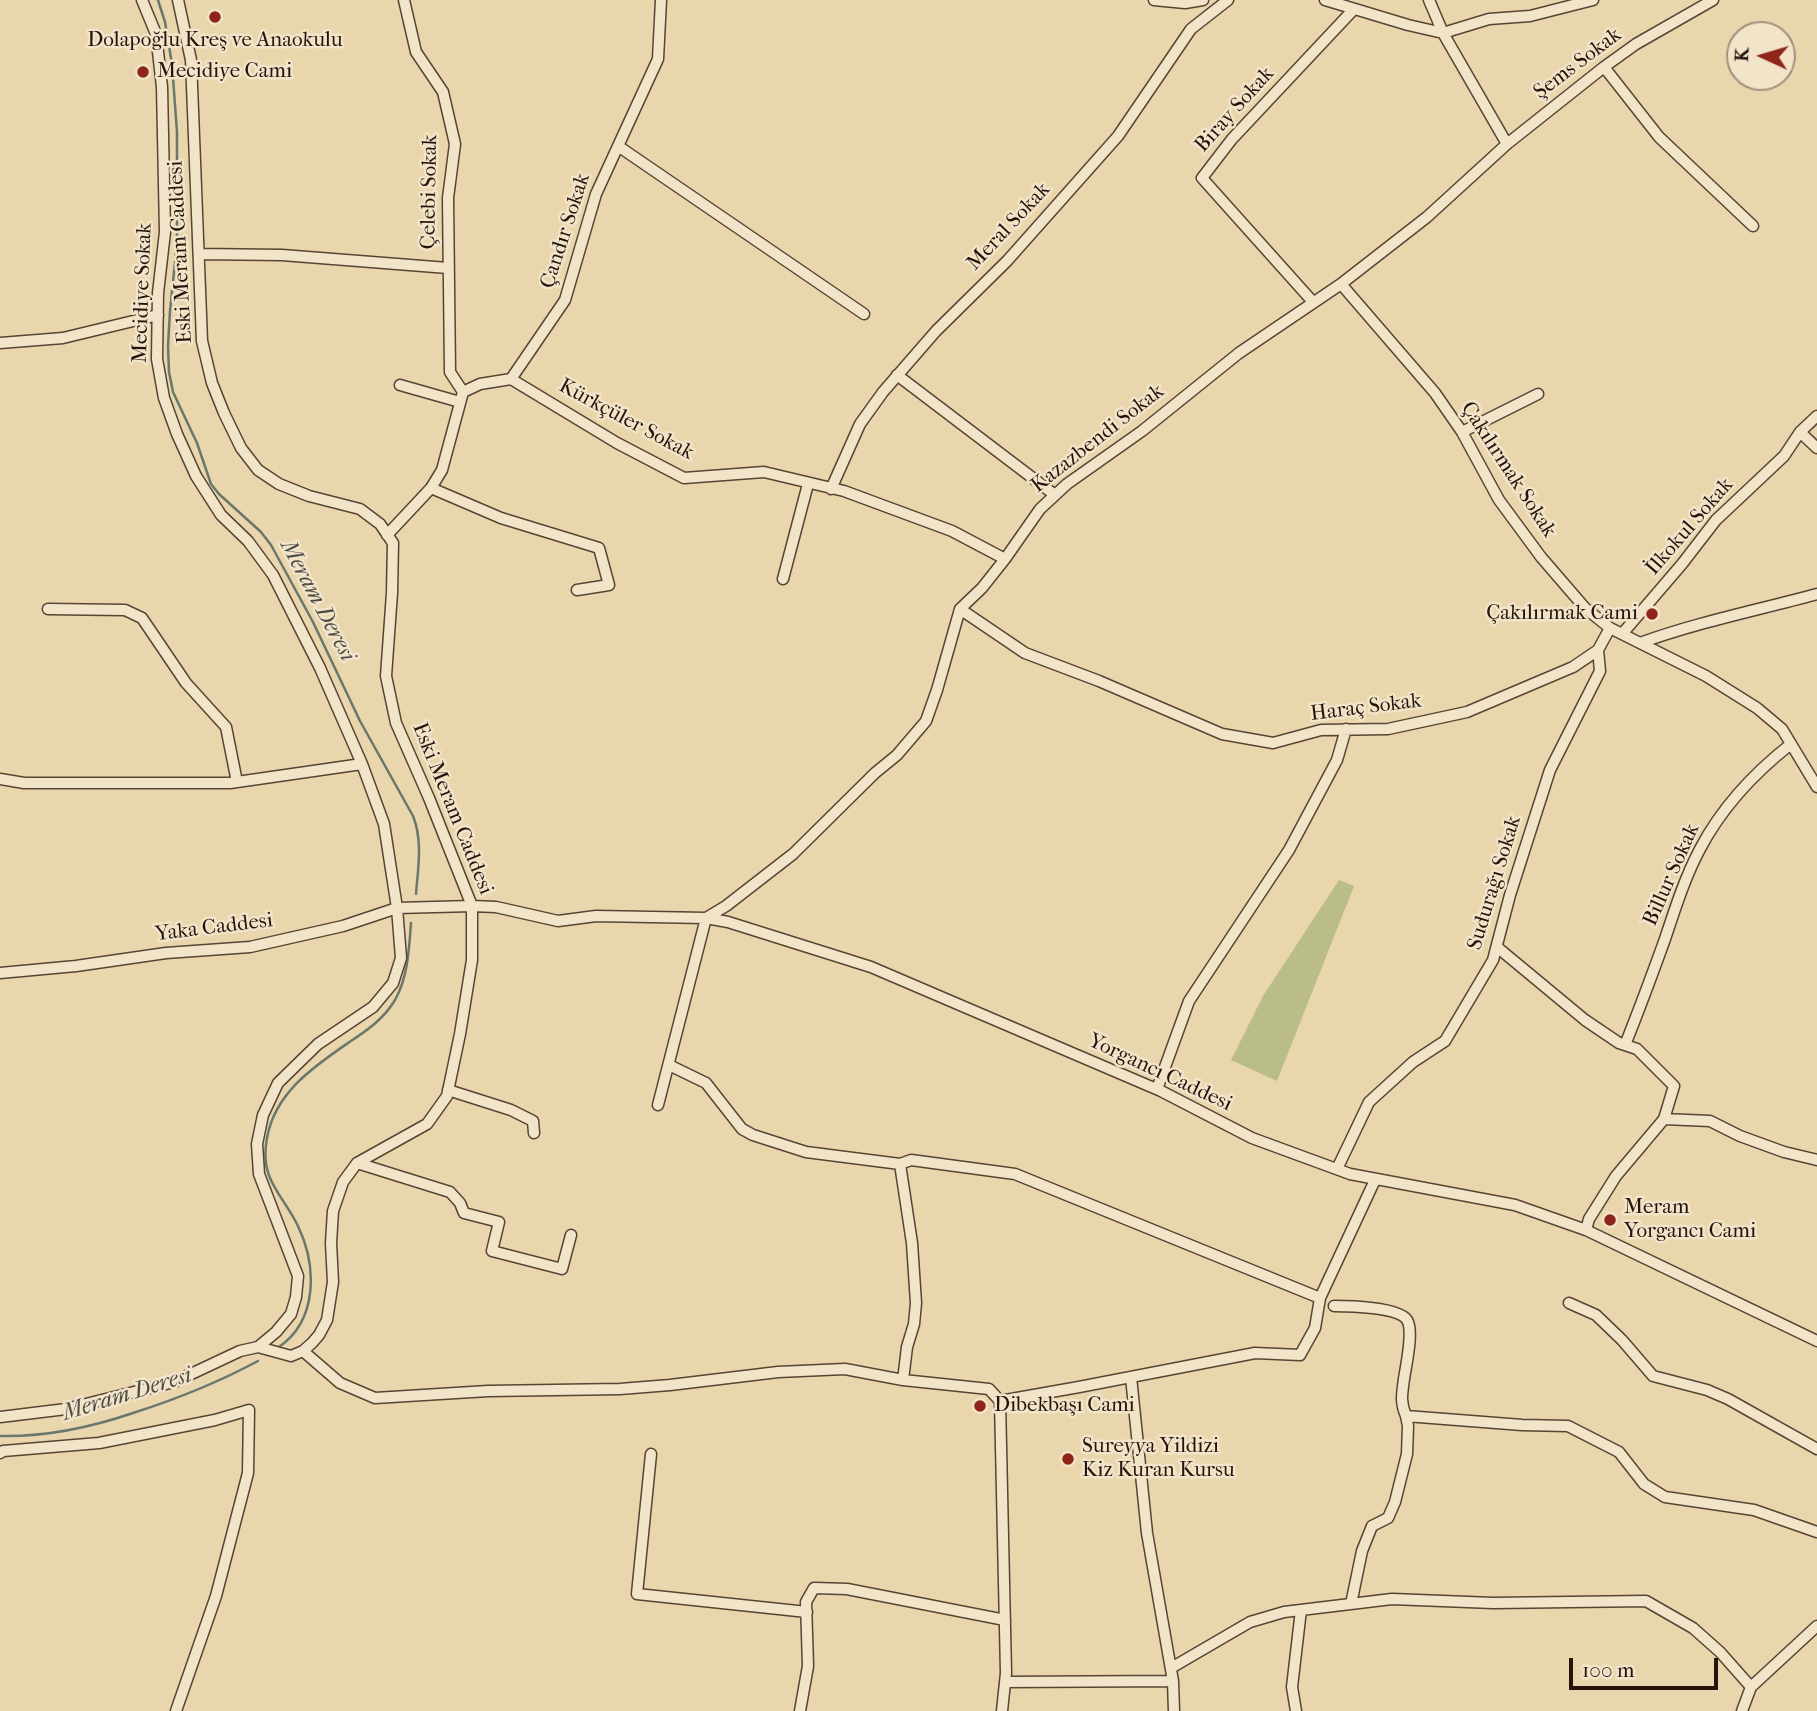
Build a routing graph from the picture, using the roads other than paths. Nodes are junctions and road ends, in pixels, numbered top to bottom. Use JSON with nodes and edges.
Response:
{"nodes":[{"id":1,"x":142,"y":0,"type":"edge"},
{"id":2,"x":178,"y":0,"type":"edge"},
{"id":3,"x":404,"y":0,"type":"edge"},
{"id":4,"x":661,"y":0,"type":"edge"},
{"id":5,"x":1154,"y":0,"type":"edge"},
{"id":6,"x":1203,"y":0,"type":"edge"},
{"id":7,"x":1228,"y":0,"type":"edge"},
{"id":8,"x":1325,"y":0,"type":"edge"},
{"id":9,"x":1429,"y":0,"type":"edge"},
{"id":10,"x":1593,"y":0,"type":"edge"},
{"id":11,"x":1713,"y":0,"type":"edge"},
{"id":12,"x":1354,"y":9,"type":"junction"},
{"id":13,"x":1443,"y":33,"type":"junction"},
{"id":14,"x":1604,"y":67,"type":"junction"},
{"id":15,"x":1507,"y":144,"type":"junction"},
{"id":16,"x":618,"y":146,"type":"junction"},
{"id":17,"x":1753,"y":226,"type":"dead end"},
{"id":18,"x":199,"y":254,"type":"junction"},
{"id":19,"x":449,"y":268,"type":"junction"},
{"id":20,"x":1341,"y":284,"type":"junction"},
{"id":21,"x":1312,"y":302,"type":"junction"},
{"id":22,"x":864,"y":314,"type":"dead end"},
{"id":23,"x":158,"y":315,"type":"junction"},
{"id":24,"x":0,"y":343,"type":"edge"},
{"id":25,"x":897,"y":375,"type":"junction"},
{"id":26,"x":510,"y":379,"type":"junction"},
{"id":27,"x":400,"y":385,"type":"dead end"},
{"id":28,"x":1538,"y":394,"type":"dead end"},
{"id":29,"x":462,"y":397,"type":"junction"},
{"id":30,"x":1817,"y":416,"type":"edge"},
{"id":31,"x":1462,"y":432,"type":"junction"},
{"id":32,"x":1800,"y":432,"type":"junction"},
{"id":33,"x":1817,"y":448,"type":"edge"},
{"id":34,"x":808,"y":484,"type":"junction"},
{"id":35,"x":431,"y":488,"type":"junction"},
{"id":36,"x":831,"y":489,"type":"junction"},
{"id":37,"x":1055,"y":495,"type":"junction"},
{"id":38,"x":387,"y":535,"type":"junction"},
{"id":39,"x":1005,"y":559,"type":"junction"},
{"id":40,"x":783,"y":579,"type":"dead end"},
{"id":41,"x":577,"y":590,"type":"dead end"},
{"id":42,"x":1817,"y":594,"type":"edge"},
{"id":43,"x":48,"y":609,"type":"dead end"},
{"id":44,"x":960,"y":609,"type":"junction"},
{"id":45,"x":1611,"y":628,"type":"junction"},
{"id":46,"x":1622,"y":634,"type":"junction"},
{"id":47,"x":1640,"y":643,"type":"junction"},
{"id":48,"x":1598,"y":650,"type":"junction"},
{"id":49,"x":1346,"y":729,"type":"junction"},
{"id":50,"x":1791,"y":744,"type":"junction"},
{"id":51,"x":362,"y":764,"type":"junction"},
{"id":52,"x":0,"y":779,"type":"edge"},
{"id":53,"x":237,"y":782,"type":"junction"},
{"id":54,"x":1817,"y":786,"type":"edge"},
{"id":55,"x":472,"y":906,"type":"junction"},
{"id":56,"x":397,"y":908,"type":"junction"},
{"id":57,"x":706,"y":918,"type":"junction"},
{"id":58,"x":1497,"y":947,"type":"junction"},
{"id":59,"x":0,"y":973,"type":"edge"},
{"id":60,"x":1625,"y":1045,"type":"junction"},
{"id":61,"x":669,"y":1065,"type":"junction"},
{"id":62,"x":1157,"y":1089,"type":"junction"},
{"id":63,"x":448,"y":1090,"type":"junction"},
{"id":64,"x":658,"y":1105,"type":"dead end"},
{"id":65,"x":1664,"y":1119,"type":"junction"},
{"id":66,"x":534,"y":1133,"type":"dead end"},
{"id":67,"x":1817,"y":1160,"type":"edge"},
{"id":68,"x":357,"y":1163,"type":"junction"},
{"id":69,"x":900,"y":1164,"type":"junction"},
{"id":70,"x":1337,"y":1169,"type":"junction"},
{"id":71,"x":1375,"y":1180,"type":"junction"},
{"id":72,"x":1586,"y":1230,"type":"junction"},
{"id":73,"x":571,"y":1235,"type":"dead end"},
{"id":74,"x":1320,"y":1298,"type":"junction"},
{"id":75,"x":1569,"y":1303,"type":"dead end"},
{"id":76,"x":1334,"y":1306,"type":"dead end"},
{"id":77,"x":1817,"y":1341,"type":"edge"},
{"id":78,"x":258,"y":1347,"type":"junction"},
{"id":79,"x":303,"y":1351,"type":"junction"},
{"id":80,"x":1131,"y":1377,"type":"junction"},
{"id":81,"x":903,"y":1380,"type":"junction"},
{"id":82,"x":1000,"y":1401,"type":"junction"},
{"id":83,"x":1406,"y":1416,"type":"junction"},
{"id":84,"x":0,"y":1417,"type":"edge"},
{"id":85,"x":1817,"y":1449,"type":"edge"},
{"id":86,"x":0,"y":1453,"type":"edge"},
{"id":87,"x":651,"y":1454,"type":"dead end"},
{"id":88,"x":1817,"y":1532,"type":"edge"},
{"id":89,"x":1351,"y":1604,"type":"junction"},
{"id":90,"x":1301,"y":1610,"type":"junction"},
{"id":91,"x":807,"y":1612,"type":"junction"},
{"id":92,"x":1005,"y":1620,"type":"junction"},
{"id":93,"x":1817,"y":1626,"type":"edge"},
{"id":94,"x":1171,"y":1668,"type":"junction"},
{"id":95,"x":1173,"y":1681,"type":"junction"},
{"id":96,"x":1005,"y":1682,"type":"junction"},
{"id":97,"x":1751,"y":1687,"type":"junction"},
{"id":98,"x":176,"y":1711,"type":"edge"},
{"id":99,"x":800,"y":1711,"type":"edge"},
{"id":100,"x":1002,"y":1711,"type":"edge"},
{"id":101,"x":1174,"y":1711,"type":"edge"},
{"id":102,"x":1296,"y":1711,"type":"edge"},
{"id":103,"x":1741,"y":1711,"type":"edge"}],
"edges":[{"from":1,"to":23,"type":"street","name":"Mecidiye Sokak"},
{"from":2,"to":18,"type":"street","name":"Eski Meram Caddesi"},
{"from":3,"to":19,"type":"street","name":"Çelebi Sokak"},
{"from":4,"to":16,"type":"street","name":"Çandır Sokak"},
{"from":5,"to":6,"type":"street"},
{"from":7,"to":25,"type":"street","name":"Meral Sokak"},
{"from":8,"to":12,"type":"street"},
{"from":9,"to":13,"type":"street"},
{"from":10,"to":13,"type":"street"},
{"from":11,"to":14,"type":"street","name":"Şems Sokak"},
{"from":12,"to":13,"type":"street"},
{"from":12,"to":21,"type":"street","name":"Biray Sokak"},
{"from":13,"to":15,"type":"street"},
{"from":14,"to":15,"type":"street","name":"Şems Sokak"},
{"from":14,"to":17,"type":"street"},
{"from":15,"to":20,"type":"street","name":"Kazazbendi Sokak"},
{"from":16,"to":22,"type":"street"},
{"from":16,"to":26,"type":"street","name":"Çandır Sokak"},
{"from":18,"to":19,"type":"street"},
{"from":18,"to":38,"type":"street","name":"Eski Meram Caddesi"},
{"from":19,"to":29,"type":"street","name":"Çelebi Sokak"},
{"from":20,"to":21,"type":"street","name":"Kazazbendi Sokak"},
{"from":20,"to":31,"type":"street","name":"Çakılırmak Sokak"},
{"from":21,"to":37,"type":"street","name":"Kazazbendi Sokak"},
{"from":23,"to":24,"type":"street"},
{"from":23,"to":51,"type":"street","name":"Mecidiye Sokak"},
{"from":25,"to":36,"type":"street","name":"Meral Sokak"},
{"from":25,"to":37,"type":"street"},
{"from":26,"to":29,"type":"street"},
{"from":26,"to":34,"type":"street","name":"Kürkçüler Sokak"},
{"from":27,"to":29,"type":"street"},
{"from":28,"to":31,"type":"street"},
{"from":29,"to":35,"type":"street"},
{"from":30,"to":32,"type":"street","name":"İlkokul Sokak"},
{"from":31,"to":45,"type":"street","name":"Çakılırmak Sokak"},
{"from":32,"to":33,"type":"street"},
{"from":32,"to":46,"type":"street","name":"İlkokul Sokak"},
{"from":34,"to":36,"type":"street","name":"Kürkçüler Sokak"},
{"from":34,"to":40,"type":"street"},
{"from":35,"to":38,"type":"street"},
{"from":35,"to":41,"type":"street"},
{"from":36,"to":39,"type":"street","name":"Kürkçüler Sokak"},
{"from":37,"to":39,"type":"street","name":"Kazazbendi Sokak"},
{"from":38,"to":55,"type":"street","name":"Eski Meram Caddesi"},
{"from":39,"to":44,"type":"street","name":"Kazazbendi Sokak"},
{"from":42,"to":47,"type":"street"},
{"from":43,"to":53,"type":"street"},
{"from":44,"to":49,"type":"street","name":"Haraç Sokak"},
{"from":44,"to":57,"type":"street"},
{"from":45,"to":46,"type":"street","name":"Çakılırmak Sokak"},
{"from":45,"to":48,"type":"street","name":"Haraç Sokak"},
{"from":46,"to":47,"type":"street","name":"Çakılırmak Sokak"},
{"from":47,"to":50,"type":"street","name":"Çakılırmak Sokak"},
{"from":48,"to":49,"type":"street","name":"Haraç Sokak"},
{"from":48,"to":58,"type":"street","name":"Sudurağı Sokak"},
{"from":49,"to":62,"type":"street"},
{"from":50,"to":54,"type":"street","name":"Çakılırmak Sokak"},
{"from":50,"to":60,"type":"street","name":"Billur Sokak"},
{"from":51,"to":53,"type":"street"},
{"from":51,"to":56,"type":"street","name":"Mecidiye Sokak"},
{"from":52,"to":53,"type":"street"},
{"from":55,"to":56,"type":"street","name":"Yaka Caddesi"},
{"from":55,"to":57,"type":"street","name":"Yorgancı Caddesi"},
{"from":55,"to":63,"type":"street","name":"Eski Meram Caddesi"},
{"from":56,"to":59,"type":"street","name":"Yaka Caddesi"},
{"from":56,"to":78,"type":"street","name":"Mecidiye Sokak"},
{"from":57,"to":61,"type":"street"},
{"from":57,"to":62,"type":"street","name":"Yorgancı Caddesi"},
{"from":58,"to":60,"type":"street"},
{"from":58,"to":70,"type":"street","name":"Sudurağı Sokak"},
{"from":60,"to":65,"type":"street"},
{"from":61,"to":64,"type":"street"},
{"from":61,"to":69,"type":"street"},
{"from":62,"to":70,"type":"street","name":"Yorgancı Caddesi"},
{"from":63,"to":66,"type":"street"},
{"from":63,"to":68,"type":"street","name":"Eski Meram Caddesi"},
{"from":65,"to":67,"type":"street"},
{"from":65,"to":72,"type":"street"},
{"from":68,"to":73,"type":"street"},
{"from":68,"to":79,"type":"street"},
{"from":69,"to":74,"type":"street"},
{"from":69,"to":81,"type":"street"},
{"from":70,"to":71,"type":"street","name":"Yorgancı Caddesi"},
{"from":71,"to":72,"type":"street","name":"Yorgancı Caddesi"},
{"from":71,"to":74,"type":"street"},
{"from":72,"to":77,"type":"street","name":"Yorgancı Caddesi"},
{"from":74,"to":80,"type":"street"},
{"from":75,"to":85,"type":"street"},
{"from":76,"to":83,"type":"street"},
{"from":78,"to":79,"type":"street"},
{"from":78,"to":84,"type":"street"},
{"from":79,"to":81,"type":"street"},
{"from":80,"to":82,"type":"street"},
{"from":80,"to":94,"type":"street"},
{"from":81,"to":82,"type":"street"},
{"from":82,"to":92,"type":"street"},
{"from":83,"to":88,"type":"street"},
{"from":83,"to":89,"type":"street"},
{"from":86,"to":98,"type":"street"},
{"from":87,"to":91,"type":"street"},
{"from":89,"to":90,"type":"street"},
{"from":89,"to":97,"type":"street"},
{"from":90,"to":94,"type":"street"},
{"from":90,"to":102,"type":"street"},
{"from":91,"to":92,"type":"street"},
{"from":91,"to":99,"type":"street"},
{"from":92,"to":96,"type":"street"},
{"from":93,"to":97,"type":"street"},
{"from":94,"to":95,"type":"street"},
{"from":95,"to":96,"type":"street"},
{"from":95,"to":101,"type":"street"},
{"from":96,"to":100,"type":"street"},
{"from":97,"to":103,"type":"street"}]}
